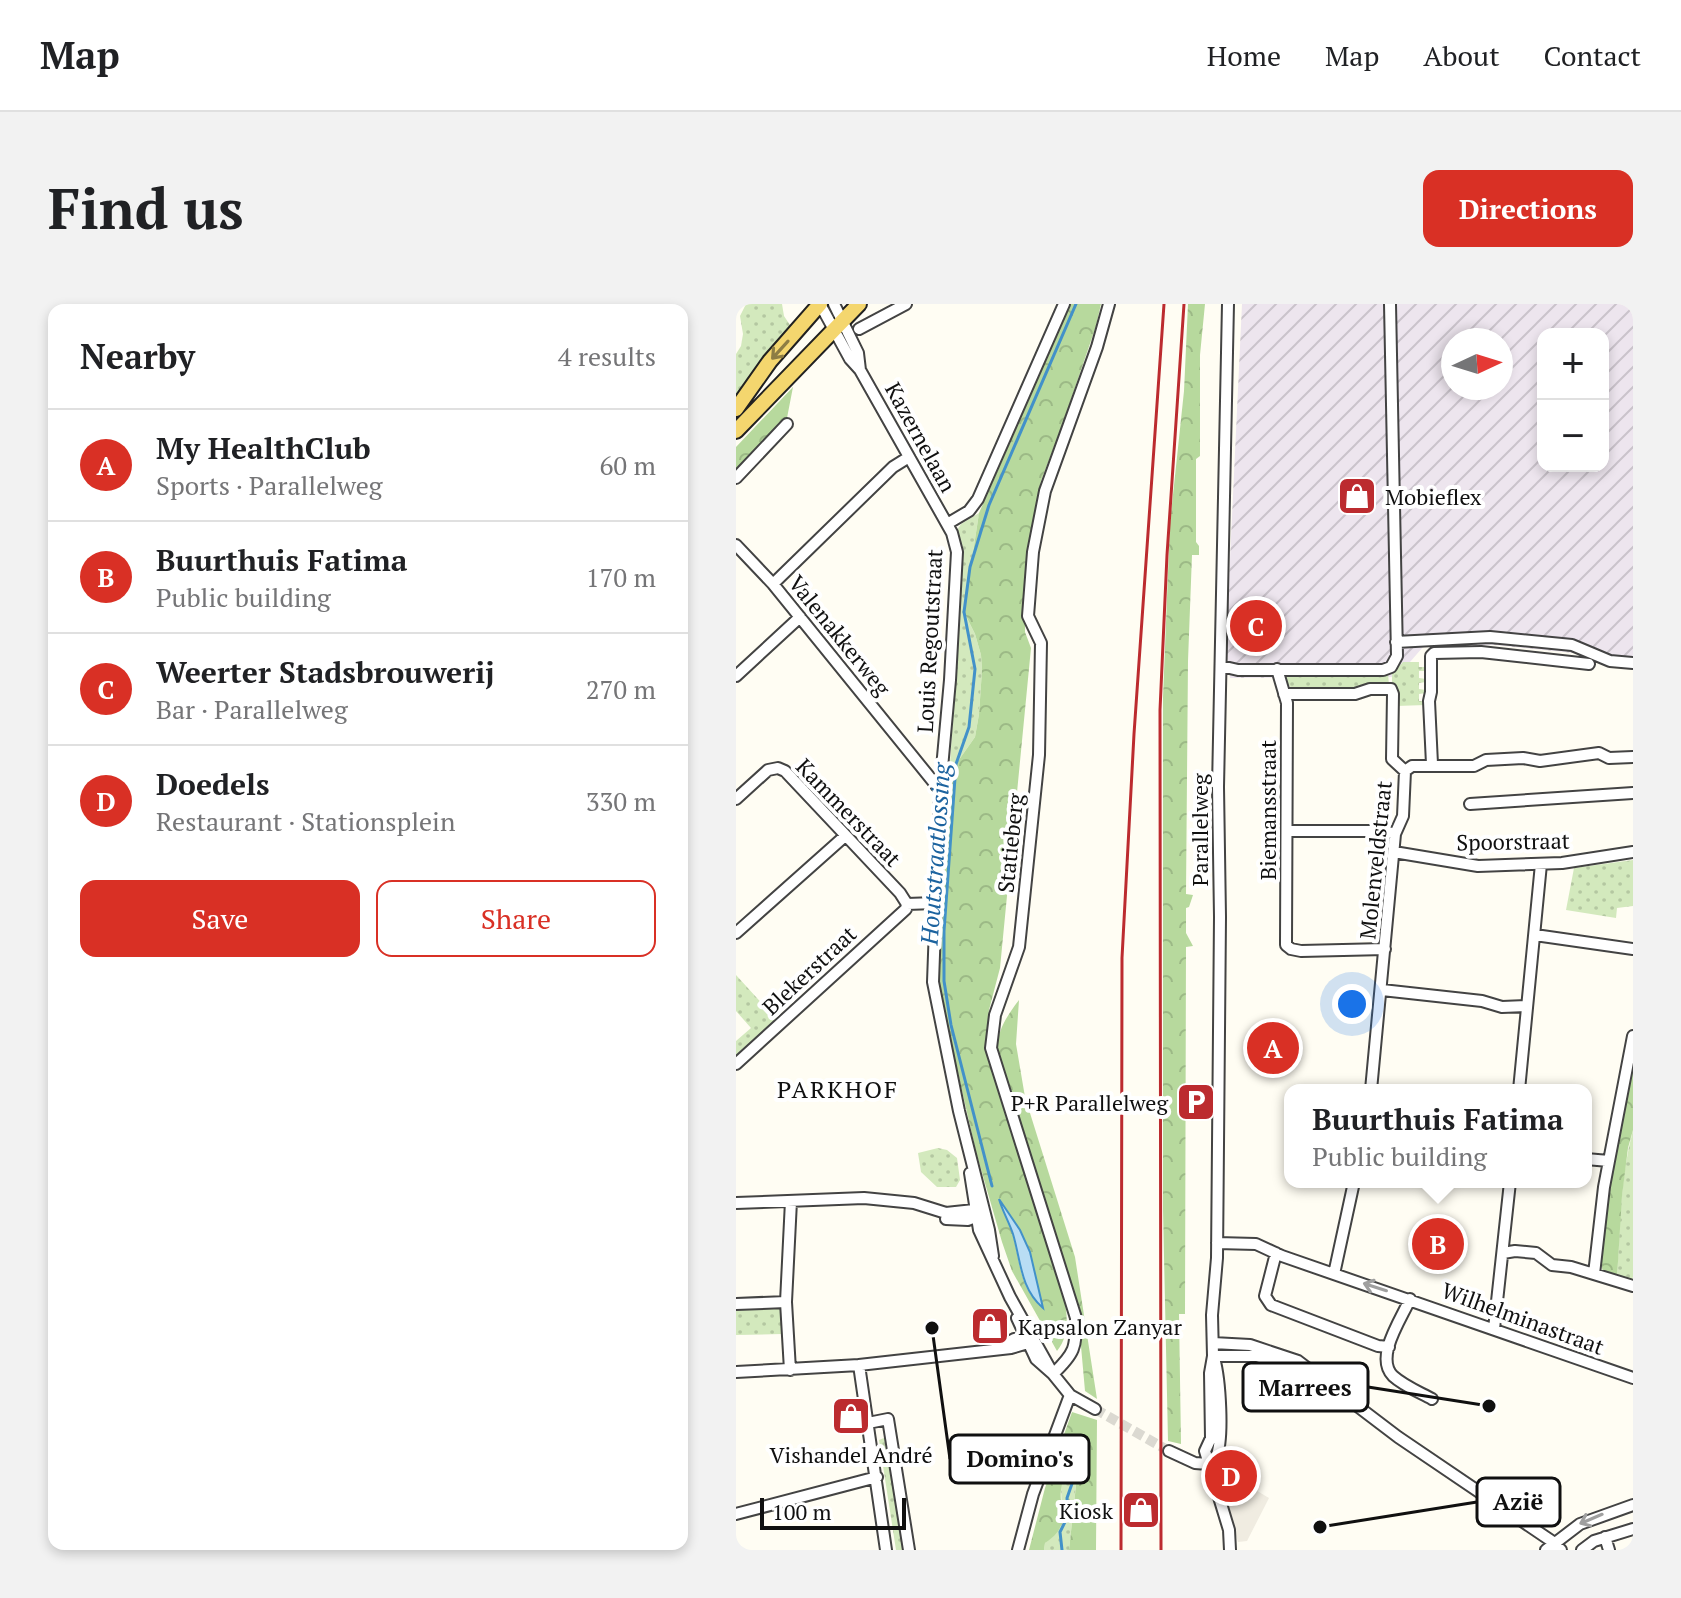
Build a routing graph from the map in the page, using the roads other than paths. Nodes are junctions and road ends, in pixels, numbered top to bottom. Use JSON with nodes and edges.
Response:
{"nodes":[{"id":1,"x":820,"y":304,"type":"edge"},
{"id":2,"x":834,"y":304,"type":"edge"},
{"id":3,"x":859,"y":304,"type":"edge"},
{"id":4,"x":906,"y":304,"type":"edge"},
{"id":5,"x":1064,"y":304,"type":"edge"},
{"id":6,"x":1109,"y":304,"type":"edge"},
{"id":7,"x":1228,"y":304,"type":"edge"},
{"id":8,"x":1390,"y":304,"type":"edge"},
{"id":9,"x":839,"y":326,"type":"junction"},
{"id":10,"x":859,"y":329,"type":"dead end"},
{"id":11,"x":736,"y":409,"type":"edge"},
{"id":12,"x":787,"y":424,"type":"dead end"},
{"id":13,"x":736,"y":431,"type":"edge"},
{"id":14,"x":909,"y":457,"type":"junction"},
{"id":15,"x":736,"y":478,"type":"edge"},
{"id":16,"x":947,"y":524,"type":"junction"},
{"id":17,"x":736,"y":545,"type":"edge"},
{"id":18,"x":773,"y":584,"type":"junction"},
{"id":19,"x":800,"y":617,"type":"junction"},
{"id":20,"x":1396,"y":642,"type":"junction"},
{"id":21,"x":1633,"y":663,"type":"edge"},
{"id":22,"x":1589,"y":664,"type":"dead end"},
{"id":23,"x":1221,"y":666,"type":"junction"},
{"id":24,"x":1277,"y":669,"type":"junction"},
{"id":25,"x":736,"y":676,"type":"edge"},
{"id":26,"x":1284,"y":694,"type":"junction"},
{"id":27,"x":1633,"y":757,"type":"edge"},
{"id":28,"x":1432,"y":764,"type":"junction"},
{"id":29,"x":1405,"y":771,"type":"junction"},
{"id":30,"x":940,"y":790,"type":"junction"},
{"id":31,"x":1633,"y":793,"type":"edge"},
{"id":32,"x":736,"y":799,"type":"edge"},
{"id":33,"x":1470,"y":804,"type":"dead end"},
{"id":34,"x":1287,"y":831,"type":"junction"},
{"id":35,"x":1395,"y":834,"type":"junction"},
{"id":36,"x":845,"y":836,"type":"junction"},
{"id":37,"x":1394,"y":852,"type":"junction"},
{"id":38,"x":1633,"y":852,"type":"edge"},
{"id":39,"x":1541,"y":864,"type":"junction"},
{"id":40,"x":935,"y":903,"type":"junction"},
{"id":41,"x":907,"y":904,"type":"junction"},
{"id":42,"x":736,"y":933,"type":"edge"},
{"id":43,"x":1535,"y":935,"type":"junction"},
{"id":44,"x":1385,"y":949,"type":"junction"},
{"id":45,"x":1633,"y":949,"type":"edge"},
{"id":46,"x":1382,"y":990,"type":"junction"},
{"id":47,"x":1527,"y":1006,"type":"junction"},
{"id":48,"x":1633,"y":1036,"type":"edge"},
{"id":49,"x":736,"y":1064,"type":"edge"},
{"id":50,"x":1372,"y":1084,"type":"edge"},
{"id":51,"x":1520,"y":1084,"type":"edge"},
{"id":52,"x":1592,"y":1160,"type":"edge"},
{"id":53,"x":1609,"y":1161,"type":"junction"},
{"id":54,"x":1353,"y":1188,"type":"edge"},
{"id":55,"x":1509,"y":1188,"type":"edge"},
{"id":56,"x":791,"y":1201,"type":"junction"},
{"id":57,"x":736,"y":1203,"type":"edge"},
{"id":58,"x":978,"y":1213,"type":"junction"},
{"id":59,"x":1217,"y":1243,"type":"junction"},
{"id":60,"x":1276,"y":1253,"type":"junction"},
{"id":61,"x":1503,"y":1253,"type":"junction"},
{"id":62,"x":1334,"y":1274,"type":"junction"},
{"id":63,"x":1594,"y":1274,"type":"junction"},
{"id":64,"x":1633,"y":1286,"type":"edge"},
{"id":65,"x":1410,"y":1299,"type":"junction"},
{"id":66,"x":786,"y":1302,"type":"junction"},
{"id":67,"x":736,"y":1304,"type":"edge"},
{"id":68,"x":1494,"y":1329,"type":"junction"},
{"id":69,"x":1025,"y":1339,"type":"junction"},
{"id":70,"x":1213,"y":1343,"type":"junction"},
{"id":71,"x":1389,"y":1347,"type":"junction"},
{"id":72,"x":1213,"y":1356,"type":"junction"},
{"id":73,"x":859,"y":1365,"type":"junction"},
{"id":74,"x":790,"y":1370,"type":"junction"},
{"id":75,"x":736,"y":1372,"type":"edge"},
{"id":76,"x":1053,"y":1374,"type":"junction"},
{"id":77,"x":1317,"y":1377,"type":"junction"},
{"id":78,"x":1633,"y":1378,"type":"edge"},
{"id":79,"x":1070,"y":1395,"type":"junction"},
{"id":80,"x":1432,"y":1399,"type":"dead end"},
{"id":81,"x":1095,"y":1409,"type":"tunnel mouth"},
{"id":82,"x":868,"y":1423,"type":"junction"},
{"id":83,"x":1169,"y":1451,"type":"tunnel mouth"},
{"id":84,"x":1205,"y":1451,"type":"junction"},
{"id":85,"x":1181,"y":1457,"type":"junction"},
{"id":86,"x":1208,"y":1464,"type":"junction"},
{"id":87,"x":877,"y":1477,"type":"junction"},
{"id":88,"x":1633,"y":1505,"type":"edge"},
{"id":89,"x":736,"y":1514,"type":"edge"},
{"id":90,"x":1633,"y":1529,"type":"edge"},
{"id":91,"x":1605,"y":1537,"type":"junction"},
{"id":92,"x":1553,"y":1547,"type":"edge"},
{"id":93,"x":886,"y":1550,"type":"edge"},
{"id":94,"x":909,"y":1550,"type":"edge"},
{"id":95,"x":1018,"y":1550,"type":"edge"},
{"id":96,"x":1230,"y":1550,"type":"edge"},
{"id":97,"x":1582,"y":1550,"type":"edge"},
{"id":98,"x":1609,"y":1550,"type":"edge"}],
"edges":[{"from":1,"to":9,"type":"street","name":"Kazernelaan"},
{"from":1,"to":11,"type":"main road","one_way":true},
{"from":2,"to":9,"type":"street","name":"Kazernelaan"},
{"from":3,"to":9,"type":"main road"},
{"from":4,"to":10,"type":"street"},
{"from":5,"to":16,"type":"street","name":"Louis Regoutstraat"},
{"from":6,"to":76,"type":"street","name":"Statieberg"},
{"from":7,"to":23,"type":"street","name":"Parallelweg"},
{"from":8,"to":20,"type":"street"},
{"from":9,"to":13,"type":"main road"},
{"from":9,"to":14,"type":"street","name":"Kazernelaan"},
{"from":12,"to":15,"type":"street"},
{"from":14,"to":16,"type":"street","name":"Kazernelaan"},
{"from":14,"to":18,"type":"street"},
{"from":16,"to":30,"type":"street","name":"Louis Regoutstraat"},
{"from":17,"to":18,"type":"street","name":"Valenakkerweg"},
{"from":18,"to":19,"type":"street","name":"Valenakkerweg"},
{"from":19,"to":25,"type":"street"},
{"from":19,"to":30,"type":"street","name":"Valenakkerweg"},
{"from":20,"to":21,"type":"street"},
{"from":20,"to":24,"type":"street"},
{"from":22,"to":28,"type":"street"},
{"from":23,"to":24,"type":"street"},
{"from":23,"to":59,"type":"street","name":"Parallelweg"},
{"from":24,"to":26,"type":"street","name":"Biemansstraat"},
{"from":26,"to":29,"type":"street","name":"Molenveldstraat"},
{"from":26,"to":34,"type":"street","name":"Biemansstraat"},
{"from":27,"to":28,"type":"street"},
{"from":28,"to":29,"type":"street"},
{"from":29,"to":35,"type":"street","name":"Molenveldstraat"},
{"from":30,"to":40,"type":"street","name":"Louis Regoutstraat"},
{"from":31,"to":33,"type":"street"},
{"from":32,"to":36,"type":"street","name":"Kammerstraat"},
{"from":34,"to":35,"type":"street"},
{"from":34,"to":44,"type":"street","name":"Biemansstraat"},
{"from":35,"to":37,"type":"street","name":"Molenveldstraat"},
{"from":36,"to":41,"type":"street","name":"Kammerstraat"},
{"from":36,"to":42,"type":"street"},
{"from":37,"to":39,"type":"street","name":"Spoorstraat"},
{"from":37,"to":44,"type":"street","name":"Molenveldstraat"},
{"from":38,"to":39,"type":"street","name":"Spoorstraat"},
{"from":39,"to":43,"type":"street"},
{"from":40,"to":41,"type":"street"},
{"from":40,"to":58,"type":"street","name":"Louis Regoutstraat"},
{"from":41,"to":49,"type":"street","name":"Blekerstraat"},
{"from":43,"to":45,"type":"street"},
{"from":43,"to":47,"type":"street"},
{"from":44,"to":46,"type":"street","name":"Molenveldstraat"},
{"from":46,"to":47,"type":"street"},
{"from":46,"to":50,"type":"street","name":"Molenveldstraat"},
{"from":47,"to":51,"type":"street"},
{"from":48,"to":53,"type":"street"},
{"from":52,"to":53,"type":"street"},
{"from":53,"to":63,"type":"street"},
{"from":54,"to":62,"type":"street"},
{"from":55,"to":61,"type":"street"},
{"from":56,"to":57,"type":"street"},
{"from":56,"to":58,"type":"street"},
{"from":56,"to":66,"type":"street"},
{"from":58,"to":69,"type":"street","name":"Louis Regoutstraat"},
{"from":59,"to":60,"type":"street","name":"Wilhelminastraat"},
{"from":59,"to":70,"type":"street","name":"Parallelweg"},
{"from":60,"to":62,"type":"street","name":"Wilhelminastraat"},
{"from":60,"to":71,"type":"street"},
{"from":61,"to":63,"type":"street"},
{"from":61,"to":68,"type":"street"},
{"from":65,"to":62,"type":"street","name":"Wilhelminastraat","one_way":true},
{"from":63,"to":64,"type":"street"},
{"from":65,"to":68,"type":"street","name":"Wilhelminastraat"},
{"from":65,"to":71,"type":"street"},
{"from":66,"to":67,"type":"street"},
{"from":66,"to":74,"type":"street"},
{"from":68,"to":78,"type":"street","name":"Wilhelminastraat"},
{"from":69,"to":73,"type":"street"},
{"from":69,"to":76,"type":"street","name":"Louis Regoutstraat"},
{"from":70,"to":72,"type":"street","name":"Parallelweg"},
{"from":70,"to":77,"type":"street"},
{"from":71,"to":80,"type":"street"},
{"from":72,"to":77,"type":"street"},
{"from":72,"to":84,"type":"street","name":"Parallelweg"},
{"from":72,"to":86,"type":"street","name":"Parallelweg"},
{"from":73,"to":74,"type":"street"},
{"from":73,"to":82,"type":"street"},
{"from":74,"to":75,"type":"street"},
{"from":76,"to":79,"type":"street","name":"Louis Regoutstraat"},
{"from":77,"to":92,"type":"street"},
{"from":79,"to":81,"type":"street","name":"Louis Regoutstraat"},
{"from":79,"to":95,"type":"street"},
{"from":82,"to":87,"type":"street"},
{"from":82,"to":94,"type":"street"},
{"from":83,"to":85,"type":"street"},
{"from":84,"to":85,"type":"street"},
{"from":84,"to":86,"type":"street","name":"Parallelweg"},
{"from":85,"to":86,"type":"street"},
{"from":86,"to":96,"type":"street"},
{"from":87,"to":89,"type":"street"},
{"from":87,"to":93,"type":"street"},
{"from":88,"to":92,"type":"street","one_way":true},
{"from":90,"to":91,"type":"street"},
{"from":91,"to":97,"type":"street"},
{"from":91,"to":98,"type":"street"}]}
